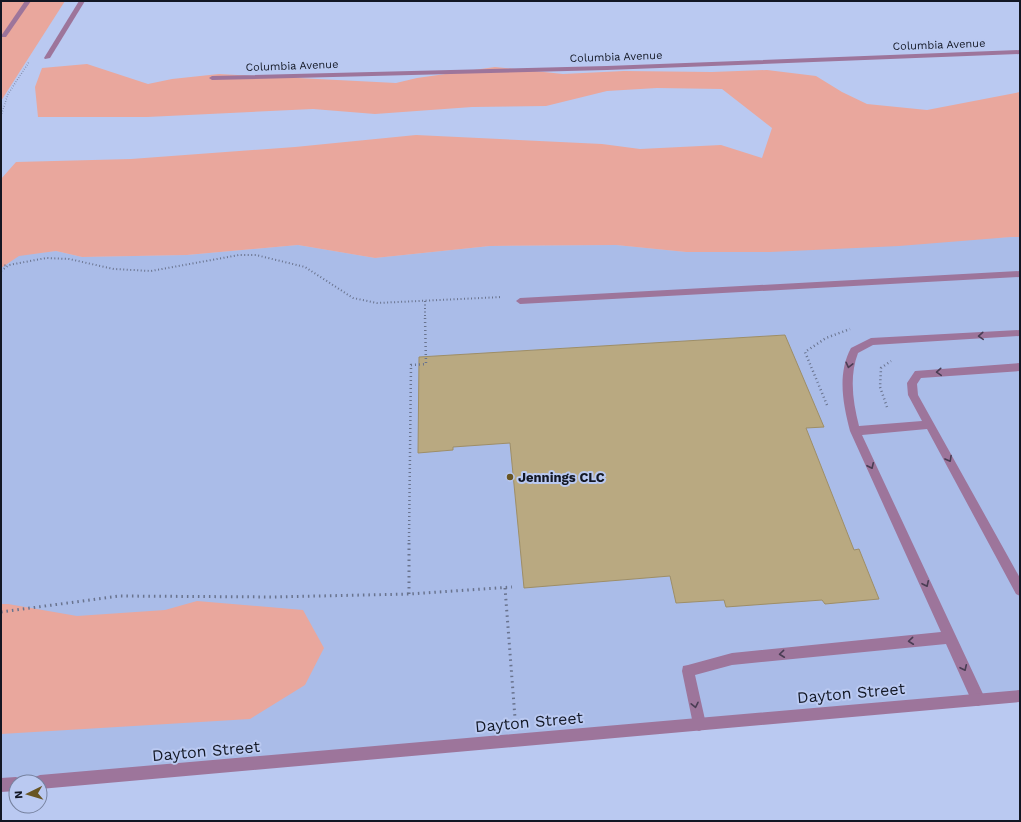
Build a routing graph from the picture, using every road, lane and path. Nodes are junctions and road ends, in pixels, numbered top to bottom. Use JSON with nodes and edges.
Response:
{"nodes":[{"id":1,"x":28,"y":1,"type":"edge"},
{"id":2,"x":82,"y":1,"type":"edge"},
{"id":3,"x":4,"y":36,"type":"dead end"},
{"id":4,"x":1020,"y":52,"type":"edge"},
{"id":5,"x":48,"y":57,"type":"joint"},
{"id":6,"x":212,"y":78,"type":"dead end"},
{"id":7,"x":1,"y":116,"type":"edge"},
{"id":8,"x":9,"y":265,"type":"junction"},
{"id":9,"x":1,"y":266,"type":"edge"},
{"id":10,"x":1,"y":271,"type":"edge"},
{"id":11,"x":1020,"y":274,"type":"edge"},
{"id":12,"x":520,"y":300,"type":"joint"},
{"id":13,"x":425,"y":301,"type":"junction"},
{"id":14,"x":1020,"y":333,"type":"edge"},
{"id":15,"x":1020,"y":367,"type":"edge"},
{"id":16,"x":930,"y":425,"type":"junction"},
{"id":17,"x":855,"y":431,"type":"junction"},
{"id":18,"x":512,"y":587,"type":"dead end"},
{"id":19,"x":505,"y":588,"type":"junction"},
{"id":20,"x":1020,"y":590,"type":"edge"},
{"id":21,"x":410,"y":594,"type":"junction"},
{"id":22,"x":1,"y":612,"type":"edge"},
{"id":23,"x":950,"y":637,"type":"junction"},
{"id":24,"x":513,"y":692,"type":"dead end"},
{"id":25,"x":1020,"y":696,"type":"edge"},
{"id":26,"x":978,"y":699,"type":"junction"},
{"id":27,"x":699,"y":724,"type":"junction"},
{"id":28,"x":48,"y":781,"type":"edge"}],
"edges":[{"from":1,"to":3,"type":"street"},
{"from":2,"to":5,"type":"street"},
{"from":4,"to":6,"type":"street","name":"Columbia Avenue"},
{"from":5,"to":7,"type":"path"},
{"from":8,"to":9,"type":"path"},
{"from":8,"to":10,"type":"path"},
{"from":8,"to":13,"type":"path"},
{"from":11,"to":12,"type":"street"},
{"from":12,"to":13,"type":"path"},
{"from":13,"to":21,"type":"path"},
{"from":14,"to":17,"type":"street","one_way":true},
{"from":15,"to":16,"type":"street","one_way":true},
{"from":16,"to":17,"type":"street"},
{"from":16,"to":20,"type":"street","one_way":true},
{"from":17,"to":23,"type":"street","one_way":true},
{"from":18,"to":19,"type":"path"},
{"from":19,"to":21,"type":"path"},
{"from":19,"to":24,"type":"path"},
{"from":21,"to":22,"type":"path"},
{"from":23,"to":26,"type":"street","one_way":true},
{"from":23,"to":27,"type":"street","one_way":true},
{"from":25,"to":26,"type":"street","name":"Dayton Street"},
{"from":26,"to":27,"type":"street","name":"Dayton Street"},
{"from":27,"to":28,"type":"street","name":"Dayton Street"}]}
